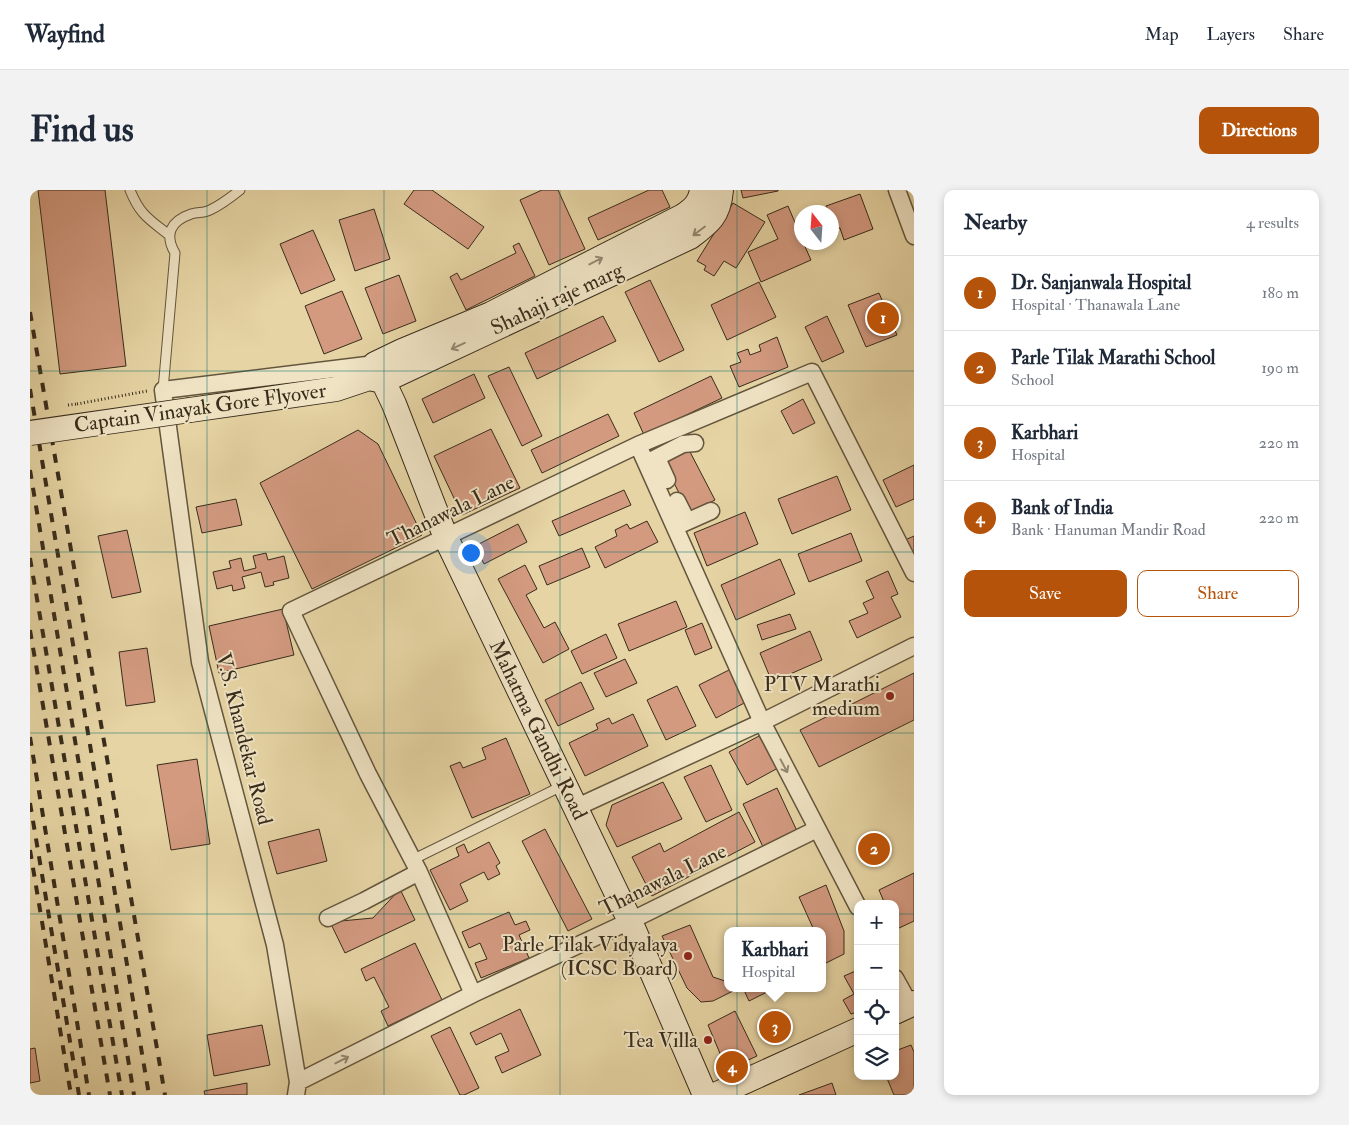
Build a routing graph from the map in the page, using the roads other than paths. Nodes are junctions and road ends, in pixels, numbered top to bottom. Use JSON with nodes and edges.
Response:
{"nodes":[{"id":1,"x":130,"y":190,"type":"edge"},
{"id":2,"x":240,"y":190,"type":"edge"},
{"id":3,"x":702,"y":190,"type":"edge"},
{"id":4,"x":721,"y":190,"type":"edge"},
{"id":5,"x":898,"y":190,"type":"edge"},
{"id":6,"x":169,"y":235,"type":"junction"},
{"id":7,"x":914,"y":236,"type":"edge"},
{"id":8,"x":372,"y":376,"type":"junction"},
{"id":9,"x":163,"y":390,"type":"junction"},
{"id":10,"x":30,"y":433,"type":"edge"},
{"id":11,"x":695,"y":443,"type":"dead end"},
{"id":12,"x":638,"y":445,"type":"junction"},
{"id":13,"x":652,"y":460,"type":"junction"},
{"id":14,"x":667,"y":480,"type":"dead end"},
{"id":15,"x":677,"y":501,"type":"dead end"},
{"id":16,"x":711,"y":511,"type":"dead end"},
{"id":17,"x":681,"y":524,"type":"junction"},
{"id":18,"x":446,"y":538,"type":"junction"},
{"id":19,"x":914,"y":573,"type":"edge"},
{"id":20,"x":914,"y":646,"type":"edge"},
{"id":21,"x":762,"y":722,"type":"junction"},
{"id":22,"x":564,"y":785,"type":"junction"},
{"id":23,"x":576,"y":808,"type":"junction"},
{"id":24,"x":817,"y":829,"type":"junction"},
{"id":25,"x":415,"y":866,"type":"junction"},
{"id":26,"x":854,"y":900,"type":"edge"},
{"id":27,"x":328,"y":918,"type":"dead end"},
{"id":28,"x":630,"y":921,"type":"junction"},
{"id":29,"x":899,"y":989,"type":"edge"},
{"id":30,"x":473,"y":994,"type":"junction"},
{"id":31,"x":906,"y":1007,"type":"edge"},
{"id":32,"x":854,"y":1032,"type":"edge"},
{"id":33,"x":297,"y":1089,"type":"edge"},
{"id":34,"x":705,"y":1095,"type":"edge"},
{"id":35,"x":715,"y":1095,"type":"edge"}],
"edges":[{"from":1,"to":6,"type":"lane"},
{"from":2,"to":6,"type":"lane"},
{"from":8,"to":3,"type":"main road","one_way":true},
{"from":4,"to":8,"type":"main road","name":"Shahaji raje marg","one_way":true},
{"from":5,"to":7,"type":"street"},
{"from":6,"to":9,"type":"lane"},
{"from":8,"to":9,"type":"street"},
{"from":8,"to":10,"type":"main road","name":"Captain Vinayak Gore Flyover","bridge":true},
{"from":8,"to":18,"type":"main road","name":"Mahatma Gandhi Road"},
{"from":9,"to":33,"type":"street","name":"V.S. Khandekar Road"},
{"from":11,"to":13,"type":"street"},
{"from":12,"to":13,"type":"street"},
{"from":12,"to":18,"type":"street","name":"Thanawala Lane"},
{"from":12,"to":19,"type":"street","name":"Thanawala Lane"},
{"from":13,"to":14,"type":"street"},
{"from":13,"to":17,"type":"street"},
{"from":15,"to":17,"type":"street"},
{"from":16,"to":17,"type":"street"},
{"from":17,"to":21,"type":"street"},
{"from":18,"to":22,"type":"main road","name":"Mahatma Gandhi Road"},
{"from":18,"to":25,"type":"street","name":"Thanawala Lane"},
{"from":20,"to":21,"type":"street"},
{"from":21,"to":23,"type":"street"},
{"from":21,"to":24,"type":"street","one_way":true},
{"from":22,"to":23,"type":"main road","name":"Mahatma Gandhi Road"},
{"from":22,"to":25,"type":"lane"},
{"from":23,"to":28,"type":"main road","name":"Mahatma Gandhi Road"},
{"from":24,"to":26,"type":"street"},
{"from":24,"to":28,"type":"street","name":"Thanawala Lane"},
{"from":25,"to":27,"type":"street"},
{"from":25,"to":30,"type":"street","name":"Thanawala Lane"},
{"from":28,"to":30,"type":"street","name":"Thanawala Lane"},
{"from":28,"to":34,"type":"main road","name":"Mahatma Gandhi Road"},
{"from":29,"to":31,"type":"street"},
{"from":33,"to":30,"type":"street","name":"Thanawala Lane","one_way":true},
{"from":32,"to":35,"type":"main road"}]}
